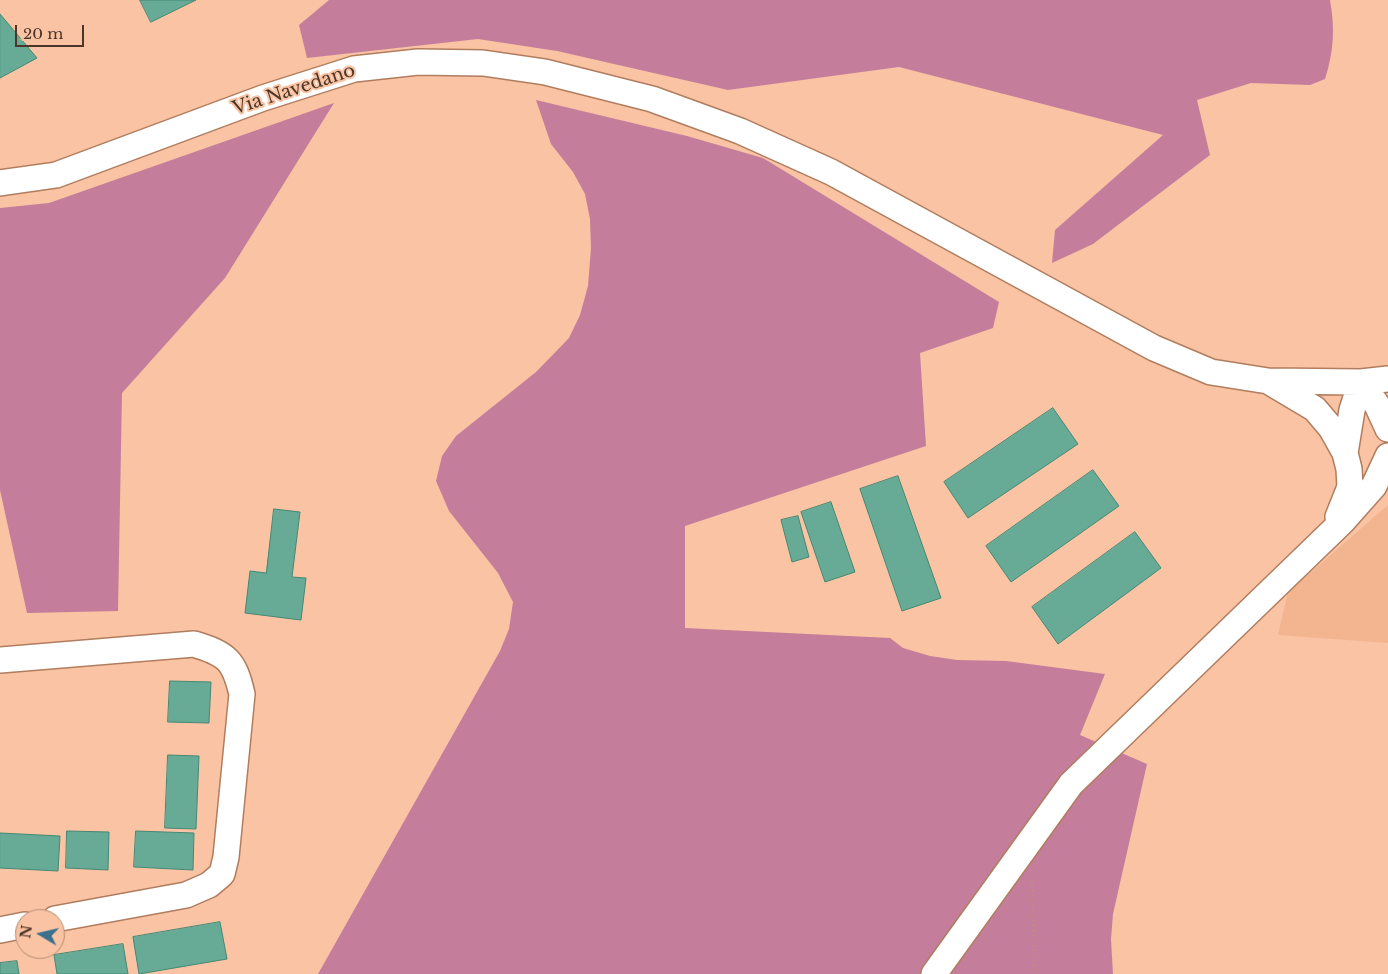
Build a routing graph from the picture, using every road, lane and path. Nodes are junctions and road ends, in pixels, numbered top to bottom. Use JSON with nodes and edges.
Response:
{"nodes":[{"id":1,"x":0,"y":184,"type":"edge"},
{"id":2,"x":1388,"y":379,"type":"edge"},
{"id":3,"x":1268,"y":381,"type":"junction"},
{"id":4,"x":1361,"y":382,"type":"junction"},
{"id":5,"x":1388,"y":429,"type":"edge"},
{"id":6,"x":1345,"y":453,"type":"junction"},
{"id":7,"x":1388,"y":456,"type":"edge"},
{"id":8,"x":1330,"y":532,"type":"junction"},
{"id":9,"x":0,"y":660,"type":"edge"},
{"id":10,"x":1032,"y":878,"type":"dead end"},
{"id":11,"x":65,"y":917,"type":"edge"},
{"id":12,"x":15,"y":927,"type":"edge"},
{"id":13,"x":0,"y":930,"type":"edge"},
{"id":14,"x":934,"y":974,"type":"edge"},
{"id":15,"x":1035,"y":974,"type":"edge"}],
"edges":[{"from":1,"to":3,"type":"street","name":"Via Navedano"},
{"from":2,"to":4,"type":"street"},
{"from":3,"to":4,"type":"street"},
{"from":3,"to":6,"type":"street"},
{"from":4,"to":5,"type":"street"},
{"from":4,"to":6,"type":"street"},
{"from":6,"to":8,"type":"street"},
{"from":7,"to":8,"type":"street"},
{"from":8,"to":14,"type":"street"},
{"from":9,"to":11,"type":"street"},
{"from":10,"to":15,"type":"path"},
{"from":12,"to":13,"type":"street"}]}
